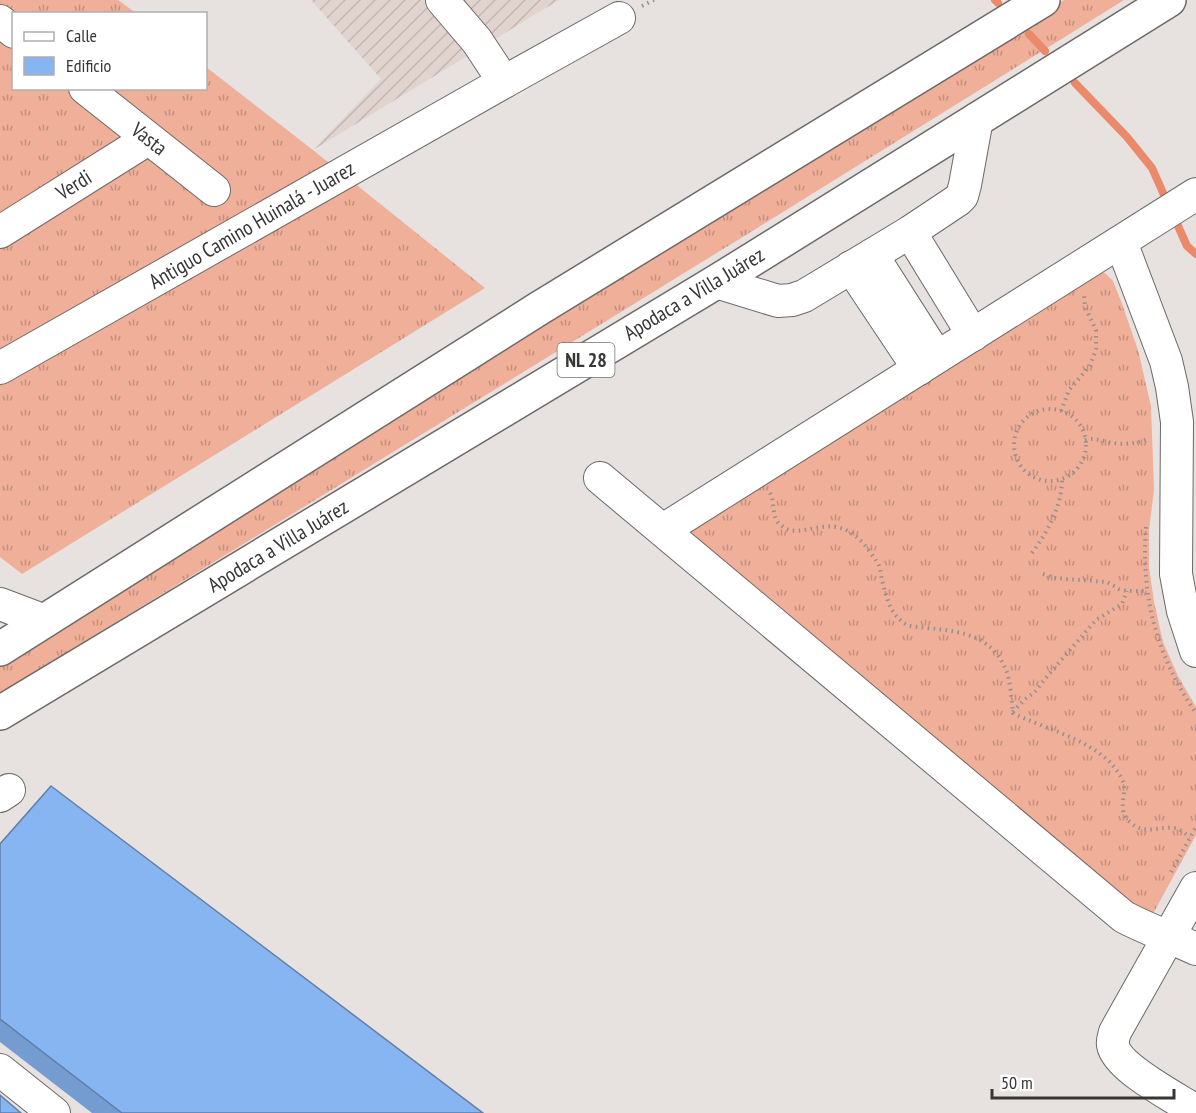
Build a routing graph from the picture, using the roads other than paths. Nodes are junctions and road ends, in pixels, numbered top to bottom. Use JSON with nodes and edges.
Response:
{"nodes":[{"id":1,"x":442,"y":0,"type":"edge"},
{"id":2,"x":1043,"y":0,"type":"edge"},
{"id":3,"x":1169,"y":0,"type":"edge"},
{"id":4,"x":619,"y":18,"type":"dead end"},
{"id":5,"x":504,"y":82,"type":"junction"},
{"id":6,"x":87,"y":90,"type":"edge"},
{"id":7,"x":977,"y":119,"type":"junction"},
{"id":8,"x":148,"y":139,"type":"junction"},
{"id":9,"x":214,"y":190,"type":"dead end"},
{"id":10,"x":1196,"y":194,"type":"edge"},
{"id":11,"x":919,"y":226,"type":"junction"},
{"id":12,"x":0,"y":232,"type":"edge"},
{"id":13,"x":1120,"y":242,"type":"junction"},
{"id":14,"x":862,"y":261,"type":"junction"},
{"id":15,"x":716,"y":282,"type":"junction"},
{"id":16,"x":982,"y":329,"type":"junction"},
{"id":17,"x":928,"y":363,"type":"junction"},
{"id":18,"x":0,"y":368,"type":"edge"},
{"id":19,"x":600,"y":478,"type":"dead end"},
{"id":20,"x":663,"y":530,"type":"junction"},
{"id":21,"x":0,"y":604,"type":"edge"},
{"id":22,"x":45,"y":621,"type":"junction"},
{"id":23,"x":0,"y":649,"type":"edge"},
{"id":24,"x":1196,"y":651,"type":"edge"},
{"id":25,"x":0,"y":713,"type":"edge"},
{"id":26,"x":1183,"y":880,"type":"edge"},
{"id":27,"x":1168,"y":936,"type":"junction"},
{"id":28,"x":1196,"y":950,"type":"edge"},
{"id":29,"x":0,"y":1070,"type":"edge"},
{"id":30,"x":1196,"y":1111,"type":"edge"},
{"id":31,"x":54,"y":1113,"type":"edge"}],
"edges":[{"from":1,"to":5,"type":"street"},
{"from":2,"to":22,"type":"main road"},
{"from":3,"to":7,"type":"main road","name":"Apodaca a Villa Juárez","number":"NL 28"},
{"from":4,"to":5,"type":"street","name":"Antiguo Camino Huinalá - Juarez"},
{"from":5,"to":18,"type":"street","name":"Antiguo Camino Huinalá - Juarez"},
{"from":6,"to":8,"type":"street","name":"Vasta"},
{"from":7,"to":11,"type":"street"},
{"from":7,"to":15,"type":"main road","name":"Apodaca a Villa Juárez","number":"NL 28"},
{"from":8,"to":9,"type":"street","name":"Vasta"},
{"from":8,"to":12,"type":"street","name":"Verdi"},
{"from":10,"to":13,"type":"street"},
{"from":11,"to":14,"type":"street"},
{"from":11,"to":16,"type":"street"},
{"from":13,"to":16,"type":"street"},
{"from":13,"to":24,"type":"street"},
{"from":14,"to":15,"type":"street"},
{"from":14,"to":17,"type":"street"},
{"from":15,"to":25,"type":"main road","name":"Apodaca a Villa Juárez","number":"NL 28"},
{"from":16,"to":17,"type":"street"},
{"from":17,"to":20,"type":"street"},
{"from":19,"to":20,"type":"street"},
{"from":20,"to":27,"type":"street"},
{"from":21,"to":22,"type":"street"},
{"from":22,"to":23,"type":"main road"},
{"from":26,"to":27,"type":"street"},
{"from":27,"to":28,"type":"street"},
{"from":27,"to":30,"type":"street"},
{"from":29,"to":31,"type":"street"}]}
